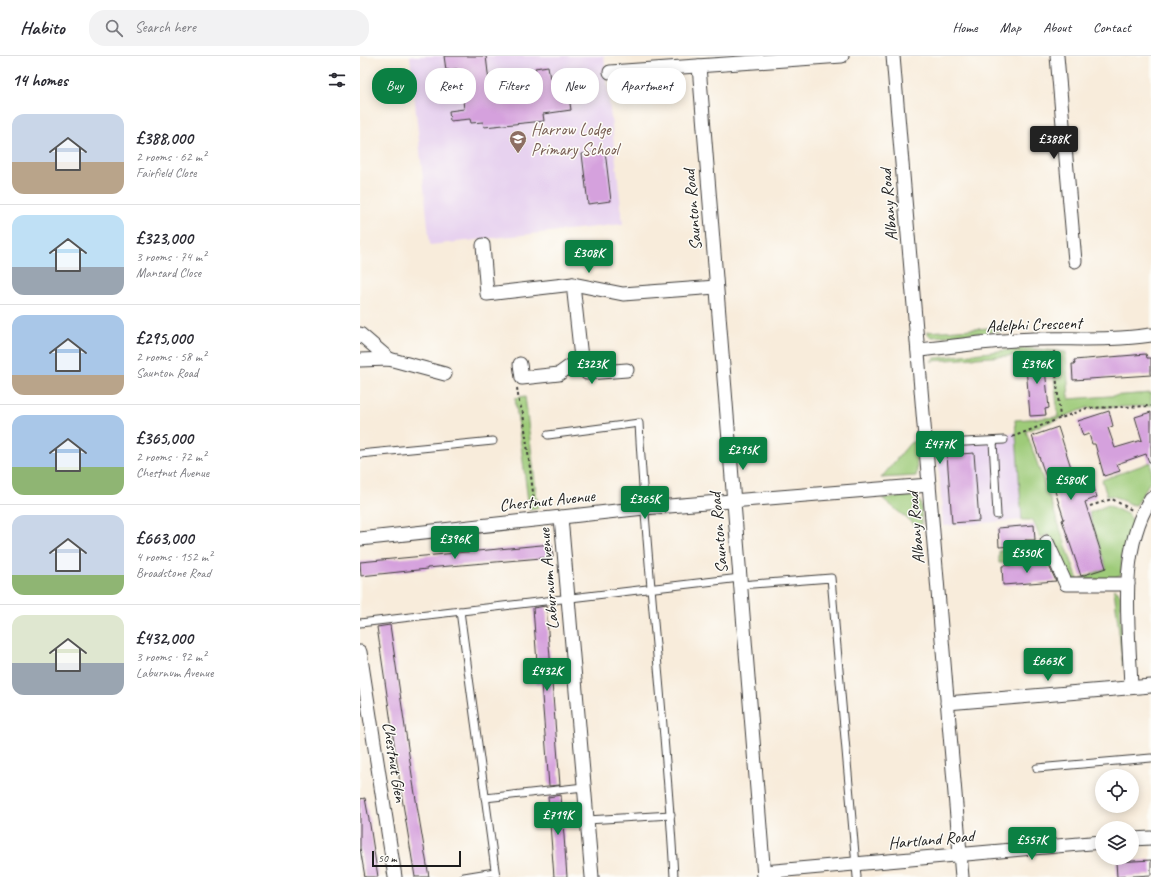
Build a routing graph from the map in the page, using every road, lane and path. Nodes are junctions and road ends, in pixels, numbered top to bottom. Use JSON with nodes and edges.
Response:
{"nodes":[{"id":1,"x":842,"y":56,"type":"edge"},
{"id":2,"x":893,"y":56,"type":"edge"},
{"id":3,"x":1057,"y":56,"type":"edge"},
{"id":4,"x":699,"y":66,"type":"junction"},
{"id":5,"x":669,"y":68,"type":"edge"},
{"id":6,"x":483,"y":245,"type":"dead end"},
{"id":7,"x":1075,"y":261,"type":"dead end"},
{"id":8,"x":573,"y":284,"type":"junction"},
{"id":9,"x":716,"y":287,"type":"junction"},
{"id":10,"x":360,"y":334,"type":"edge"},
{"id":11,"x":1151,"y":335,"type":"edge"},
{"id":12,"x":1053,"y":340,"type":"junction"},
{"id":13,"x":918,"y":350,"type":"junction"},
{"id":14,"x":389,"y":358,"type":"junction"},
{"id":15,"x":581,"y":358,"type":"junction"},
{"id":16,"x":360,"y":360,"type":"edge"},
{"id":17,"x":520,"y":364,"type":"dead end"},
{"id":18,"x":627,"y":370,"type":"dead end"},
{"id":19,"x":445,"y":374,"type":"dead end"},
{"id":20,"x":522,"y":378,"type":"junction"},
{"id":21,"x":1151,"y":406,"type":"edge"},
{"id":22,"x":1060,"y":418,"type":"junction"},
{"id":23,"x":548,"y":435,"type":"dead end"},
{"id":24,"x":1004,"y":440,"type":"joint"},
{"id":25,"x":494,"y":441,"type":"dead end"},
{"id":26,"x":993,"y":441,"type":"junction"},
{"id":27,"x":926,"y":444,"type":"junction"},
{"id":28,"x":360,"y":454,"type":"edge"},
{"id":29,"x":929,"y":485,"type":"junction"},
{"id":30,"x":1151,"y":498,"type":"edge"},
{"id":31,"x":733,"y":500,"type":"junction"},
{"id":32,"x":1090,"y":506,"type":"dead end"},
{"id":33,"x":644,"y":508,"type":"junction"},
{"id":34,"x":997,"y":514,"type":"dead end"},
{"id":35,"x":1142,"y":515,"type":"junction"},
{"id":36,"x":561,"y":516,"type":"junction"},
{"id":37,"x":537,"y":519,"type":"junction"},
{"id":38,"x":360,"y":539,"type":"edge"},
{"id":39,"x":1047,"y":542,"type":"dead end"},
{"id":40,"x":740,"y":581,"type":"junction"},
{"id":41,"x":1128,"y":584,"type":"junction"},
{"id":42,"x":651,"y":588,"type":"junction"},
{"id":43,"x":567,"y":597,"type":"junction"},
{"id":44,"x":460,"y":611,"type":"junction"},
{"id":45,"x":360,"y":623,"type":"edge"},
{"id":46,"x":360,"y":652,"type":"edge"},
{"id":47,"x":1151,"y":686,"type":"edge"},
{"id":48,"x":1131,"y":687,"type":"junction"},
{"id":49,"x":947,"y":703,"type":"junction"},
{"id":50,"x":1151,"y":758,"type":"edge"},
{"id":51,"x":1038,"y":768,"type":"dead end"},
{"id":52,"x":584,"y":787,"type":"junction"},
{"id":53,"x":485,"y":798,"type":"junction"},
{"id":54,"x":671,"y":815,"type":"junction"},
{"id":55,"x":587,"y":820,"type":"junction"},
{"id":56,"x":1151,"y":838,"type":"edge"},
{"id":57,"x":1139,"y":839,"type":"edge"},
{"id":58,"x":1095,"y":843,"type":"edge"},
{"id":59,"x":960,"y":855,"type":"junction"},
{"id":60,"x":857,"y":870,"type":"edge"},
{"id":61,"x":495,"y":874,"type":"edge"},
{"id":62,"x":764,"y":874,"type":"edge"},
{"id":63,"x":395,"y":877,"type":"edge"},
{"id":64,"x":464,"y":877,"type":"edge"},
{"id":65,"x":592,"y":877,"type":"edge"},
{"id":66,"x":674,"y":877,"type":"edge"},
{"id":67,"x":962,"y":877,"type":"edge"}],
"edges":[{"from":1,"to":4,"type":"street"},
{"from":2,"to":13,"type":"street","name":"Albany Road"},
{"from":3,"to":7,"type":"street"},
{"from":4,"to":5,"type":"street"},
{"from":4,"to":9,"type":"street","name":"Saunton Road"},
{"from":6,"to":8,"type":"street"},
{"from":8,"to":9,"type":"street"},
{"from":8,"to":15,"type":"street"},
{"from":9,"to":31,"type":"street","name":"Saunton Road"},
{"from":10,"to":14,"type":"street"},
{"from":11,"to":12,"type":"street","name":"Adelphi Crescent"},
{"from":12,"to":13,"type":"street","name":"Adelphi Crescent"},
{"from":12,"to":22,"type":"path"},
{"from":13,"to":27,"type":"street","name":"Albany Road"},
{"from":14,"to":16,"type":"street"},
{"from":14,"to":19,"type":"street"},
{"from":15,"to":18,"type":"street"},
{"from":15,"to":20,"type":"street"},
{"from":17,"to":20,"type":"street"},
{"from":20,"to":37,"type":"path"},
{"from":21,"to":22,"type":"path"},
{"from":22,"to":24,"type":"path"},
{"from":23,"to":33,"type":"lane"},
{"from":24,"to":26,"type":"lane"},
{"from":25,"to":28,"type":"lane"},
{"from":26,"to":27,"type":"lane"},
{"from":26,"to":34,"type":"lane"},
{"from":27,"to":29,"type":"street","name":"Albany Road"},
{"from":29,"to":31,"type":"street","name":"Chestnut Avenue"},
{"from":29,"to":49,"type":"street","name":"Albany Road"},
{"from":30,"to":35,"type":"street"},
{"from":31,"to":33,"type":"street","name":"Chestnut Avenue"},
{"from":31,"to":40,"type":"street","name":"Saunton Road"},
{"from":32,"to":35,"type":"path"},
{"from":33,"to":36,"type":"street","name":"Chestnut Avenue"},
{"from":33,"to":42,"type":"lane"},
{"from":35,"to":41,"type":"street"},
{"from":36,"to":37,"type":"street","name":"Chestnut Avenue"},
{"from":36,"to":43,"type":"street","name":"Laburnum Avenue"},
{"from":37,"to":38,"type":"street","name":"Chestnut Avenue"},
{"from":39,"to":41,"type":"street"},
{"from":40,"to":42,"type":"lane"},
{"from":40,"to":60,"type":"lane"},
{"from":40,"to":62,"type":"street","name":"Saunton Road"},
{"from":41,"to":48,"type":"street"},
{"from":42,"to":43,"type":"lane"},
{"from":42,"to":54,"type":"lane"},
{"from":43,"to":44,"type":"lane"},
{"from":43,"to":52,"type":"street","name":"Laburnum Avenue"},
{"from":44,"to":45,"type":"lane"},
{"from":44,"to":53,"type":"lane"},
{"from":46,"to":63,"type":"street","name":"Chestnut Glen"},
{"from":47,"to":48,"type":"street"},
{"from":48,"to":49,"type":"street"},
{"from":49,"to":59,"type":"street","name":"Albany Road"},
{"from":50,"to":51,"type":"lane"},
{"from":52,"to":53,"type":"lane"},
{"from":52,"to":55,"type":"street","name":"Laburnum Avenue"},
{"from":53,"to":61,"type":"lane"},
{"from":54,"to":55,"type":"lane"},
{"from":54,"to":66,"type":"lane"},
{"from":55,"to":65,"type":"street","name":"Laburnum Avenue"},
{"from":56,"to":57,"type":"street"},
{"from":58,"to":59,"type":"street","name":"Hartland Road"},
{"from":59,"to":60,"type":"street","name":"Hartland Road"},
{"from":59,"to":67,"type":"street","name":"Albany Road"},
{"from":60,"to":62,"type":"street","name":"Hartland Road"},
{"from":61,"to":64,"type":"lane"}]}
